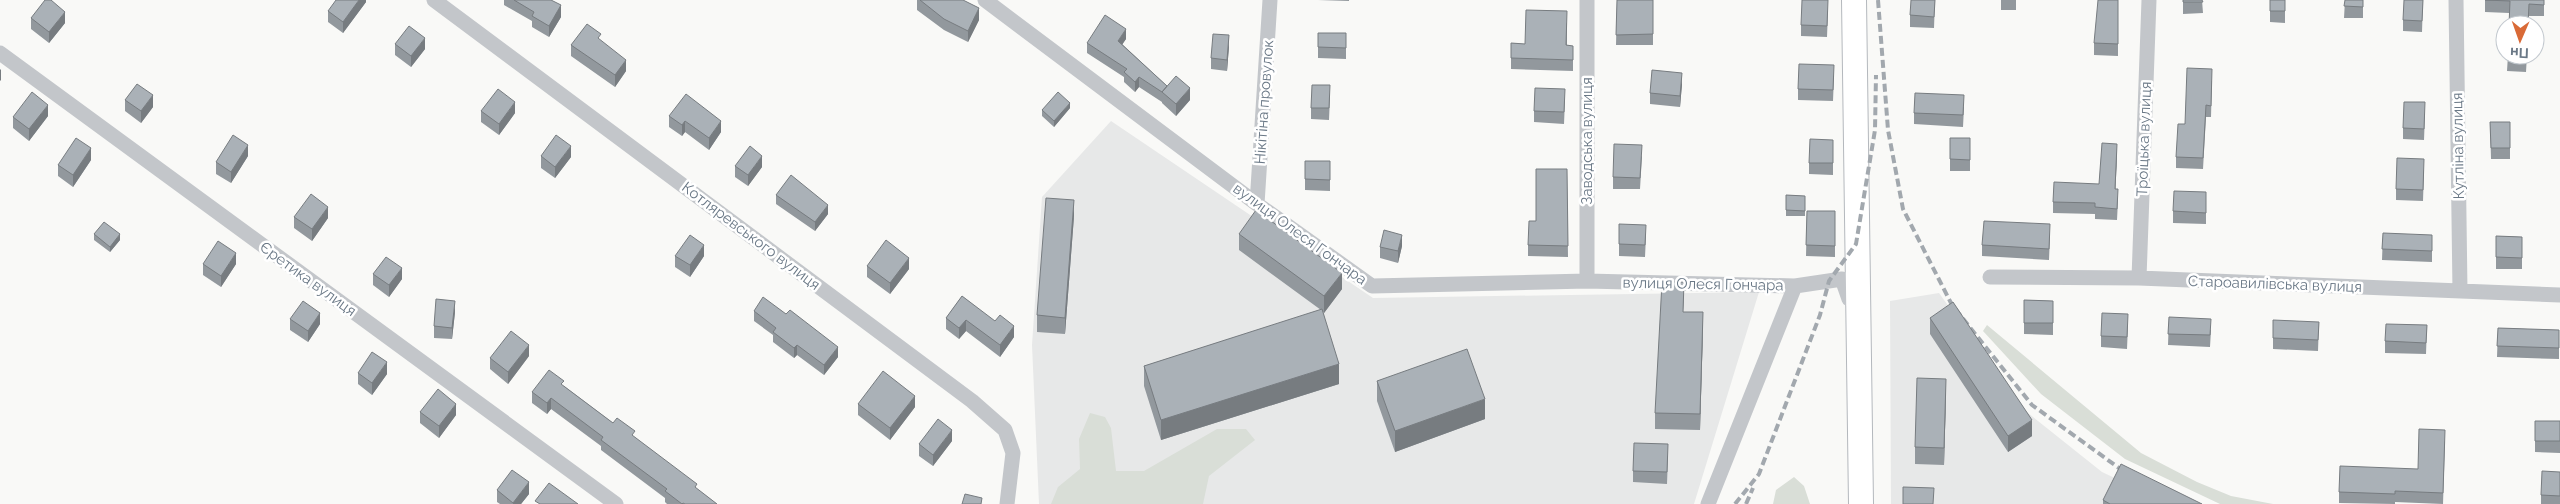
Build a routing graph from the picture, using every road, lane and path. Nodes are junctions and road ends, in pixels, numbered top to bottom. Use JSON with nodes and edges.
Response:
{"nodes":[{"id":1,"x":434,"y":0,"type":"edge"},
{"id":2,"x":985,"y":0,"type":"edge"},
{"id":3,"x":1270,"y":0,"type":"edge"},
{"id":4,"x":1587,"y":0,"type":"edge"},
{"id":5,"x":1854,"y":0,"type":"edge"},
{"id":6,"x":2149,"y":0,"type":"edge"},
{"id":7,"x":2456,"y":0,"type":"edge"},
{"id":8,"x":0,"y":54,"type":"edge"},
{"id":9,"x":1257,"y":204,"type":"junction"},
{"id":10,"x":1990,"y":276,"type":"dead end"},
{"id":11,"x":2139,"y":278,"type":"junction"},
{"id":12,"x":1587,"y":281,"type":"junction"},
{"id":13,"x":1795,"y":286,"type":"junction"},
{"id":14,"x":2460,"y":291,"type":"junction"},
{"id":15,"x":2560,"y":295,"type":"edge"},
{"id":16,"x":1849,"y":299,"type":"dead end"},
{"id":17,"x":616,"y":504,"type":"edge"},
{"id":18,"x":1007,"y":504,"type":"edge"},
{"id":19,"x":1708,"y":504,"type":"edge"},
{"id":20,"x":1861,"y":504,"type":"edge"}],
"edges":[{"from":1,"to":18,"type":"street","name":"Котляревського вулиця"},
{"from":2,"to":9,"type":"street","name":"вулиця Олеся Гончара"},
{"from":3,"to":9,"type":"street","name":"Нікітіна провулок"},
{"from":4,"to":12,"type":"street","name":"Заводська вулиця"},
{"from":5,"to":20,"type":"main road"},
{"from":6,"to":11,"type":"street","name":"Троїцька вулиця"},
{"from":7,"to":14,"type":"street","name":"Кутліна вулиця"},
{"from":8,"to":17,"type":"street","name":"Єретика вулиця"},
{"from":9,"to":12,"type":"street","name":"вулиця Олеся Гончара"},
{"from":10,"to":11,"type":"street","name":"Староавилівська вулиця"},
{"from":11,"to":14,"type":"street","name":"Староавилівська вулиця"},
{"from":12,"to":13,"type":"street","name":"вулиця Олеся Гончара"},
{"from":13,"to":16,"type":"street","name":"вулиця Олеся Гончара"},
{"from":13,"to":19,"type":"street"},
{"from":14,"to":15,"type":"street","name":"Староавилівська вулиця"}]}
